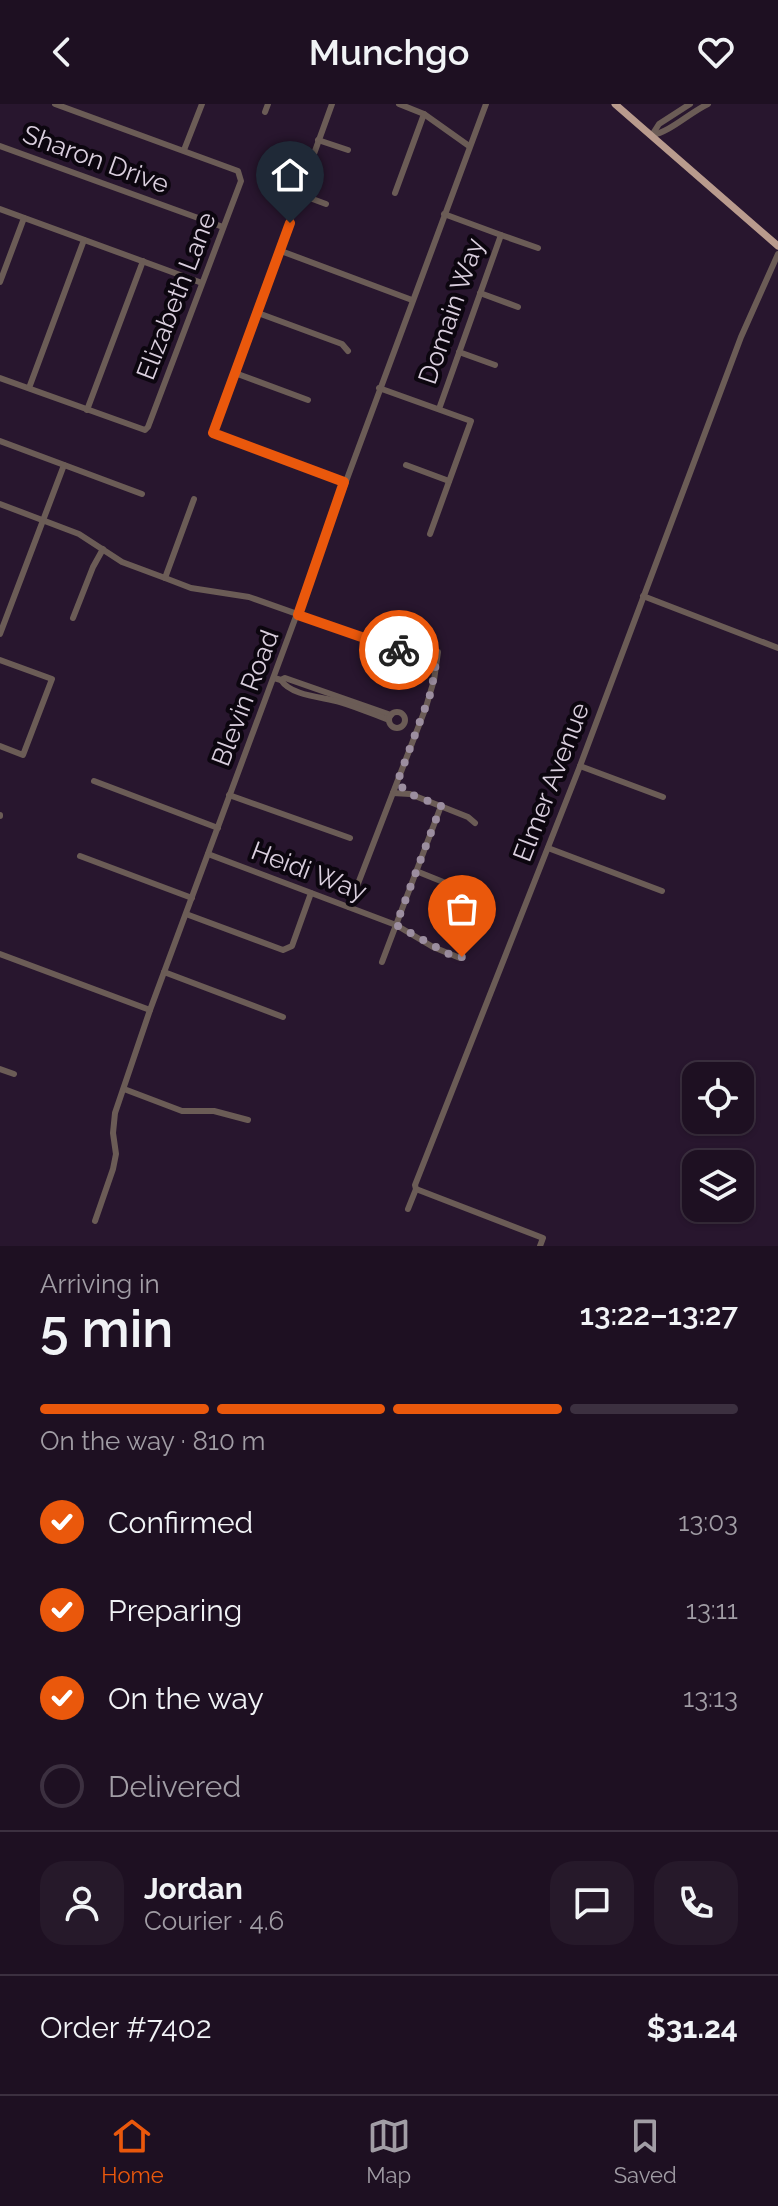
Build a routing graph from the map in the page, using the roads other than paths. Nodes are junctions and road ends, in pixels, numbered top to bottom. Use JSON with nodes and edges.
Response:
{"nodes":[{"id":1,"x":55,"y":104,"type":"edge"},
{"id":2,"x":202,"y":104,"type":"edge"},
{"id":3,"x":332,"y":104,"type":"edge"},
{"id":4,"x":399,"y":104,"type":"edge"},
{"id":5,"x":486,"y":104,"type":"edge"},
{"id":6,"x":615,"y":104,"type":"edge"},
{"id":7,"x":690,"y":104,"type":"edge"},
{"id":8,"x":708,"y":104,"type":"edge"},
{"id":9,"x":424,"y":114,"type":"junction"},
{"id":10,"x":652,"y":135,"type":"junction"},
{"id":11,"x":318,"y":140,"type":"junction"},
{"id":12,"x":0,"y":146,"type":"edge"},
{"id":13,"x":469,"y":146,"type":"junction"},
{"id":14,"x":184,"y":150,"type":"junction"},
{"id":15,"x":348,"y":150,"type":"dead end"},
{"id":16,"x":395,"y":193,"type":"dead end"},
{"id":17,"x":299,"y":194,"type":"junction"},
{"id":18,"x":326,"y":204,"type":"dead end"},
{"id":19,"x":0,"y":209,"type":"edge"},
{"id":20,"x":444,"y":214,"type":"junction"},
{"id":21,"x":24,"y":218,"type":"junction"},
{"id":22,"x":223,"y":227,"type":"junction"},
{"id":23,"x":501,"y":235,"type":"junction"},
{"id":24,"x":84,"y":240,"type":"junction"},
{"id":25,"x":778,"y":246,"type":"edge"},
{"id":26,"x":538,"y":248,"type":"dead end"},
{"id":27,"x":281,"y":251,"type":"junction"},
{"id":28,"x":778,"y":254,"type":"edge"},
{"id":29,"x":143,"y":261,"type":"junction"},
{"id":30,"x":0,"y":282,"type":"edge"},
{"id":31,"x":202,"y":283,"type":"junction"},
{"id":32,"x":480,"y":293,"type":"junction"},
{"id":33,"x":412,"y":300,"type":"junction"},
{"id":34,"x":518,"y":307,"type":"dead end"},
{"id":35,"x":258,"y":313,"type":"junction"},
{"id":36,"x":348,"y":351,"type":"dead end"},
{"id":37,"x":459,"y":352,"type":"junction"},
{"id":38,"x":495,"y":365,"type":"dead end"},
{"id":39,"x":235,"y":373,"type":"junction"},
{"id":40,"x":0,"y":378,"type":"edge"},
{"id":41,"x":29,"y":388,"type":"junction"},
{"id":42,"x":379,"y":388,"type":"junction"},
{"id":43,"x":308,"y":400,"type":"dead end"},
{"id":44,"x":439,"y":409,"type":"junction"},
{"id":45,"x":87,"y":410,"type":"junction"},
{"id":46,"x":0,"y":441,"type":"edge"},
{"id":47,"x":64,"y":465,"type":"junction"},
{"id":48,"x":406,"y":465,"type":"dead end"},
{"id":49,"x":449,"y":481,"type":"junction"},
{"id":50,"x":344,"y":482,"type":"junction"},
{"id":51,"x":142,"y":494,"type":"dead end"},
{"id":52,"x":194,"y":499,"type":"dead end"},
{"id":53,"x":0,"y":504,"type":"edge"},
{"id":54,"x":43,"y":521,"type":"junction"},
{"id":55,"x":430,"y":534,"type":"dead end"},
{"id":56,"x":103,"y":549,"type":"junction"},
{"id":57,"x":165,"y":578,"type":"junction"},
{"id":58,"x":643,"y":596,"type":"junction"},
{"id":59,"x":298,"y":615,"type":"junction"},
{"id":60,"x":73,"y":618,"type":"dead end"},
{"id":61,"x":0,"y":634,"type":"edge"},
{"id":62,"x":778,"y":648,"type":"edge"},
{"id":63,"x":438,"y":652,"type":"dead end"},
{"id":64,"x":0,"y":660,"type":"edge"},
{"id":65,"x":436,"y":663,"type":"junction"},
{"id":66,"x":277,"y":679,"type":"junction"},
{"id":67,"x":390,"y":718,"type":"dead end"},
{"id":68,"x":0,"y":746,"type":"edge"},
{"id":69,"x":580,"y":766,"type":"junction"},
{"id":70,"x":94,"y":781,"type":"dead end"},
{"id":71,"x":397,"y":783,"type":"junction"},
{"id":72,"x":393,"y":793,"type":"junction"},
{"id":73,"x":410,"y":794,"type":"junction"},
{"id":74,"x":229,"y":795,"type":"junction"},
{"id":75,"x":663,"y":797,"type":"dead end"},
{"id":76,"x":441,"y":806,"type":"junction"},
{"id":77,"x":475,"y":823,"type":"dead end"},
{"id":78,"x":218,"y":828,"type":"junction"},
{"id":79,"x":350,"y":838,"type":"dead end"},
{"id":80,"x":548,"y":848,"type":"junction"},
{"id":81,"x":208,"y":854,"type":"junction"},
{"id":82,"x":80,"y":856,"type":"dead end"},
{"id":83,"x":416,"y":871,"type":"junction"},
{"id":84,"x":662,"y":891,"type":"dead end"},
{"id":85,"x":311,"y":893,"type":"junction"},
{"id":86,"x":192,"y":898,"type":"junction"},
{"id":87,"x":349,"y":907,"type":"junction"},
{"id":88,"x":186,"y":914,"type":"junction"},
{"id":89,"x":396,"y":925,"type":"junction"},
{"id":90,"x":0,"y":954,"type":"edge"},
{"id":91,"x":382,"y":962,"type":"dead end"},
{"id":92,"x":164,"y":972,"type":"junction"},
{"id":93,"x":150,"y":1010,"type":"junction"},
{"id":94,"x":283,"y":1017,"type":"dead end"},
{"id":95,"x":0,"y":1069,"type":"edge"},
{"id":96,"x":14,"y":1074,"type":"dead end"},
{"id":97,"x":124,"y":1089,"type":"junction"},
{"id":98,"x":248,"y":1120,"type":"dead end"},
{"id":99,"x":416,"y":1189,"type":"junction"},
{"id":100,"x":408,"y":1209,"type":"dead end"},
{"id":101,"x":95,"y":1221,"type":"dead end"},
{"id":102,"x":540,"y":1246,"type":"edge"}],
"edges":[{"from":1,"to":14,"type":"street"},
{"from":2,"to":14,"type":"street"},
{"from":3,"to":11,"type":"street"},
{"from":4,"to":9,"type":"street"},
{"from":5,"to":13,"type":"street","name":"Blevin Road"},
{"from":6,"to":10,"type":"main road"},
{"from":7,"to":10,"type":"street"},
{"from":8,"to":10,"type":"street"},
{"from":9,"to":13,"type":"street"},
{"from":9,"to":16,"type":"street"},
{"from":10,"to":25,"type":"main road"},
{"from":11,"to":15,"type":"street"},
{"from":11,"to":17,"type":"street"},
{"from":12,"to":22,"type":"street","name":"Sharon Drive"},
{"from":13,"to":20,"type":"street","name":"Blevin Road"},
{"from":14,"to":22,"type":"street","name":"Elizabeth Lane"},
{"from":17,"to":18,"type":"street"},
{"from":17,"to":27,"type":"street"},
{"from":19,"to":21,"type":"street"},
{"from":20,"to":23,"type":"street","name":"Domain Way"},
{"from":20,"to":33,"type":"street","name":"Blevin Road"},
{"from":21,"to":24,"type":"street"},
{"from":21,"to":30,"type":"street"},
{"from":22,"to":31,"type":"street","name":"Elizabeth Lane"},
{"from":23,"to":26,"type":"street"},
{"from":23,"to":32,"type":"street","name":"Domain Way"},
{"from":24,"to":29,"type":"street"},
{"from":24,"to":41,"type":"street"},
{"from":27,"to":33,"type":"street"},
{"from":27,"to":35,"type":"street"},
{"from":28,"to":58,"type":"street","name":"Elmer Avenue"},
{"from":29,"to":31,"type":"street"},
{"from":29,"to":45,"type":"street"},
{"from":31,"to":45,"type":"street","name":"Elizabeth Lane"},
{"from":32,"to":34,"type":"street"},
{"from":32,"to":37,"type":"street","name":"Domain Way"},
{"from":33,"to":42,"type":"street","name":"Blevin Road"},
{"from":35,"to":36,"type":"street"},
{"from":35,"to":39,"type":"street"},
{"from":37,"to":38,"type":"street"},
{"from":37,"to":44,"type":"street","name":"Domain Way"},
{"from":39,"to":43,"type":"street"},
{"from":39,"to":50,"type":"street"},
{"from":40,"to":41,"type":"street"},
{"from":41,"to":45,"type":"street"},
{"from":42,"to":44,"type":"street"},
{"from":42,"to":50,"type":"street","name":"Blevin Road"},
{"from":44,"to":49,"type":"street"},
{"from":46,"to":47,"type":"street"},
{"from":47,"to":51,"type":"street"},
{"from":47,"to":54,"type":"street"},
{"from":48,"to":49,"type":"street"},
{"from":49,"to":55,"type":"street"},
{"from":50,"to":59,"type":"street","name":"Blevin Road"},
{"from":52,"to":57,"type":"street"},
{"from":53,"to":54,"type":"street"},
{"from":54,"to":56,"type":"street"},
{"from":54,"to":61,"type":"street"},
{"from":56,"to":57,"type":"street"},
{"from":56,"to":60,"type":"street"},
{"from":57,"to":59,"type":"street"},
{"from":58,"to":62,"type":"street"},
{"from":58,"to":69,"type":"street","name":"Elmer Avenue"},
{"from":59,"to":65,"type":"street"},
{"from":59,"to":66,"type":"street","name":"Blevin Road"},
{"from":63,"to":65,"type":"street"},
{"from":64,"to":68,"type":"street"},
{"from":65,"to":71,"type":"street"},
{"from":66,"to":67,"type":"street"},
{"from":66,"to":74,"type":"street","name":"Blevin Road"},
{"from":69,"to":75,"type":"street"},
{"from":69,"to":80,"type":"street","name":"Elmer Avenue"},
{"from":70,"to":78,"type":"street"},
{"from":71,"to":72,"type":"street"},
{"from":71,"to":73,"type":"street"},
{"from":72,"to":73,"type":"street"},
{"from":72,"to":87,"type":"street"},
{"from":73,"to":76,"type":"street"},
{"from":74,"to":78,"type":"street","name":"Blevin Road"},
{"from":74,"to":79,"type":"street"},
{"from":76,"to":77,"type":"street"},
{"from":76,"to":83,"type":"street"},
{"from":78,"to":81,"type":"street","name":"Blevin Road"},
{"from":80,"to":84,"type":"street"},
{"from":80,"to":99,"type":"street","name":"Elmer Avenue"},
{"from":81,"to":85,"type":"street","name":"Heidi Way"},
{"from":81,"to":86,"type":"street","name":"Blevin Road"},
{"from":82,"to":86,"type":"street"},
{"from":83,"to":89,"type":"street"},
{"from":83,"to":89,"type":"street","name":"Heidi Way"},
{"from":85,"to":87,"type":"street","name":"Heidi Way"},
{"from":85,"to":88,"type":"street"},
{"from":86,"to":88,"type":"street","name":"Blevin Road"},
{"from":87,"to":89,"type":"street","name":"Heidi Way"},
{"from":88,"to":92,"type":"street","name":"Blevin Road"},
{"from":89,"to":91,"type":"street"},
{"from":90,"to":93,"type":"street"},
{"from":92,"to":93,"type":"street","name":"Blevin Road"},
{"from":92,"to":94,"type":"street"},
{"from":93,"to":97,"type":"street","name":"Blevin Road"},
{"from":95,"to":96,"type":"street"},
{"from":97,"to":98,"type":"street"},
{"from":97,"to":101,"type":"street","name":"Blevin Road"},
{"from":99,"to":100,"type":"street","name":"Elmer Avenue"},
{"from":99,"to":102,"type":"street"}]}
